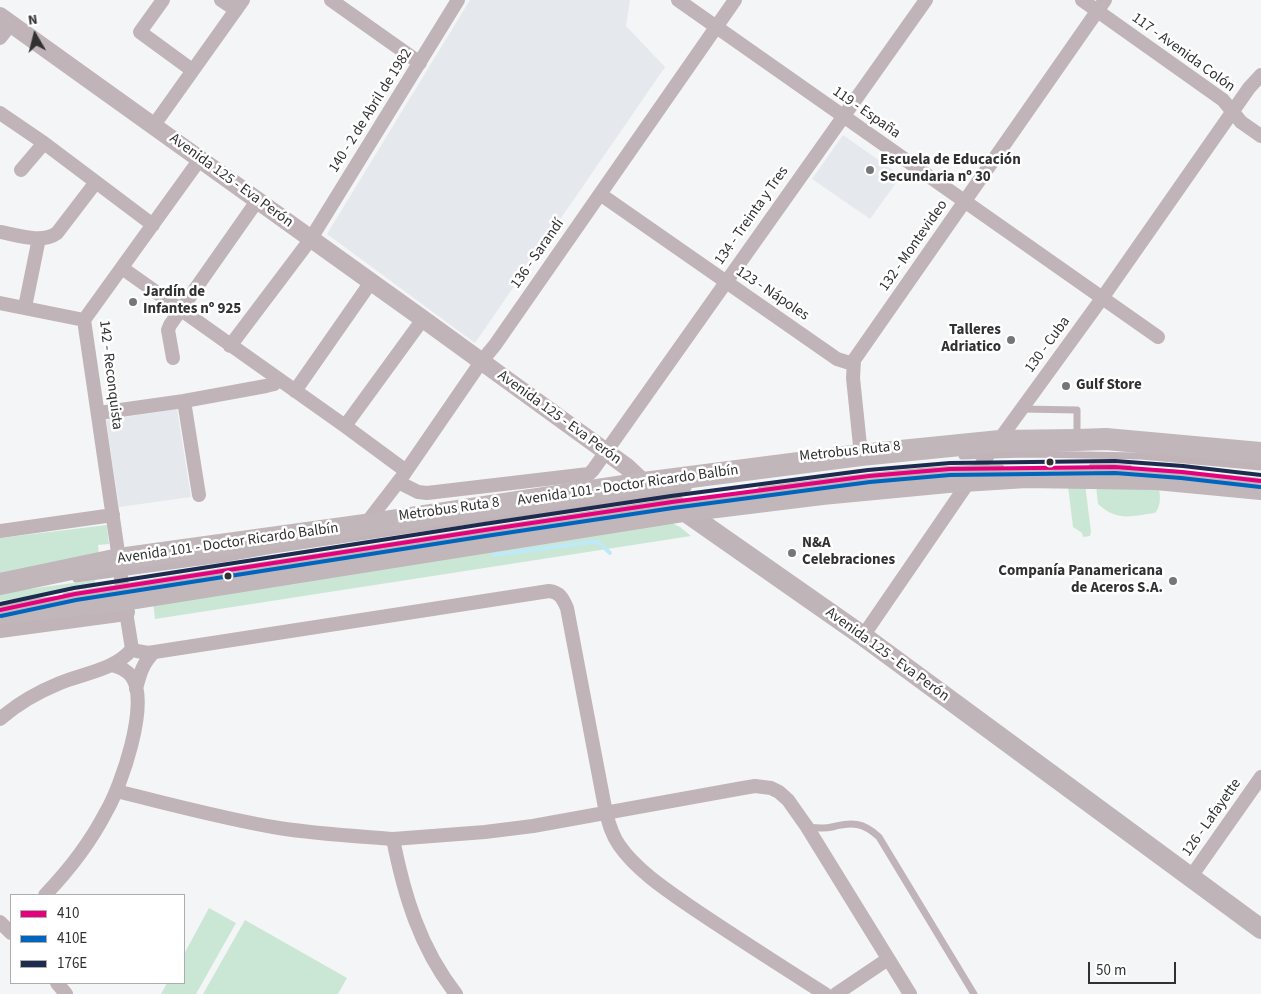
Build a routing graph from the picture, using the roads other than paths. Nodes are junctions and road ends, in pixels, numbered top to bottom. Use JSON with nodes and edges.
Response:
{"nodes":[{"id":1,"x":163,"y":0,"type":"edge"},
{"id":2,"x":221,"y":0,"type":"edge"},
{"id":3,"x":331,"y":0,"type":"edge"},
{"id":4,"x":458,"y":0,"type":"edge"},
{"id":5,"x":678,"y":0,"type":"edge"},
{"id":6,"x":735,"y":0,"type":"edge"},
{"id":7,"x":926,"y":0,"type":"edge"},
{"id":8,"x":1082,"y":0,"type":"edge"},
{"id":9,"x":239,"y":5,"type":"edge"},
{"id":10,"x":1102,"y":6,"type":"edge"},
{"id":11,"x":6,"y":20,"type":"edge"},
{"id":12,"x":716,"y":27,"type":"junction"},
{"id":13,"x":0,"y":38,"type":"edge"},
{"id":14,"x":420,"y":63,"type":"junction"},
{"id":15,"x":192,"y":70,"type":"junction"},
{"id":16,"x":1261,"y":75,"type":"edge"},
{"id":17,"x":1232,"y":111,"type":"junction"},
{"id":18,"x":0,"y":113,"type":"edge"},
{"id":19,"x":843,"y":116,"type":"junction"},
{"id":20,"x":154,"y":125,"type":"junction"},
{"id":21,"x":1261,"y":136,"type":"edge"},
{"id":22,"x":44,"y":143,"type":"junction"},
{"id":23,"x":200,"y":159,"type":"junction"},
{"id":24,"x":21,"y":170,"type":"dead end"},
{"id":25,"x":96,"y":182,"type":"junction"},
{"id":26,"x":600,"y":194,"type":"junction"},
{"id":27,"x":257,"y":201,"type":"junction"},
{"id":28,"x":965,"y":202,"type":"junction"},
{"id":29,"x":153,"y":225,"type":"junction"},
{"id":30,"x":0,"y":232,"type":"edge"},
{"id":31,"x":36,"y":239,"type":"junction"},
{"id":32,"x":310,"y":240,"type":"junction"},
{"id":33,"x":122,"y":268,"type":"junction"},
{"id":34,"x":371,"y":282,"type":"junction"},
{"id":35,"x":725,"y":282,"type":"junction"},
{"id":36,"x":1103,"y":297,"type":"junction"},
{"id":37,"x":0,"y":303,"type":"edge"},
{"id":38,"x":25,"y":307,"type":"junction"},
{"id":39,"x":179,"y":310,"type":"junction"},
{"id":40,"x":424,"y":319,"type":"junction"},
{"id":41,"x":84,"y":320,"type":"junction"},
{"id":42,"x":1158,"y":338,"type":"dead end"},
{"id":43,"x":230,"y":346,"type":"junction"},
{"id":44,"x":173,"y":358,"type":"dead end"},
{"id":45,"x":481,"y":362,"type":"junction"},
{"id":46,"x":853,"y":364,"type":"junction"},
{"id":47,"x":278,"y":380,"type":"junction"},
{"id":48,"x":295,"y":391,"type":"junction"},
{"id":49,"x":184,"y":401,"type":"junction"},
{"id":50,"x":1022,"y":409,"type":"junction"},
{"id":51,"x":99,"y":413,"type":"junction"},
{"id":52,"x":345,"y":426,"type":"junction"},
{"id":53,"x":1077,"y":440,"type":"junction"},
{"id":54,"x":995,"y":448,"type":"junction"},
{"id":55,"x":605,"y":452,"type":"junction"},
{"id":56,"x":861,"y":455,"type":"junction"},
{"id":57,"x":1260,"y":457,"type":"edge"},
{"id":58,"x":975,"y":474,"type":"junction"},
{"id":59,"x":402,"y":477,"type":"junction"},
{"id":60,"x":1261,"y":481,"type":"edge"},
{"id":61,"x":1261,"y":489,"type":"edge"},
{"id":62,"x":199,"y":495,"type":"dead end"},
{"id":63,"x":665,"y":497,"type":"junction"},
{"id":64,"x":113,"y":516,"type":"junction"},
{"id":65,"x":365,"y":525,"type":"junction"},
{"id":66,"x":0,"y":532,"type":"edge"},
{"id":67,"x":120,"y":566,"type":"junction"},
{"id":68,"x":66,"y":580,"type":"dead end"},
{"id":69,"x":57,"y":581,"type":"dead end"},
{"id":70,"x":0,"y":584,"type":"edge"},
{"id":71,"x":124,"y":600,"type":"junction"},
{"id":72,"x":0,"y":612,"type":"edge"},
{"id":73,"x":0,"y":629,"type":"edge"},
{"id":74,"x":863,"y":636,"type":"junction"},
{"id":75,"x":132,"y":648,"type":"junction"},
{"id":76,"x":154,"y":652,"type":"junction"},
{"id":77,"x":112,"y":665,"type":"junction"},
{"id":78,"x":136,"y":688,"type":"junction"},
{"id":79,"x":0,"y":719,"type":"edge"},
{"id":80,"x":1261,"y":777,"type":"edge"},
{"id":81,"x":116,"y":791,"type":"junction"},
{"id":82,"x":606,"y":813,"type":"junction"},
{"id":83,"x":807,"y":827,"type":"junction"},
{"id":84,"x":393,"y":838,"type":"junction"},
{"id":85,"x":1190,"y":878,"type":"junction"},
{"id":86,"x":46,"y":894,"type":"edge"},
{"id":87,"x":1261,"y":929,"type":"edge"},
{"id":88,"x":888,"y":959,"type":"junction"},
{"id":89,"x":58,"y":984,"type":"edge"},
{"id":90,"x":66,"y":994,"type":"edge"},
{"id":91,"x":456,"y":994,"type":"edge"},
{"id":92,"x":825,"y":994,"type":"edge"},
{"id":93,"x":836,"y":994,"type":"edge"},
{"id":94,"x":910,"y":994,"type":"edge"},
{"id":95,"x":974,"y":994,"type":"edge"}],
"edges":[{"from":1,"to":15,"type":"street"},
{"from":2,"to":9,"type":"street"},
{"from":3,"to":14,"type":"street"},
{"from":4,"to":14,"type":"street","name":"140 - 2 de Abril de 1982"},
{"from":5,"to":12,"type":"street","name":"119 - España"},
{"from":6,"to":12,"type":"street","name":"136 - Sarandí"},
{"from":7,"to":19,"type":"street","name":"134 - Treinta y Tres"},
{"from":8,"to":10,"type":"street","name":"117 - Avenida Colón"},
{"from":9,"to":15,"type":"street"},
{"from":10,"to":17,"type":"street","name":"117 - Avenida Colón"},
{"from":10,"to":28,"type":"street","name":"132 - Montevideo"},
{"from":11,"to":13,"type":"street"},
{"from":11,"to":20,"type":"street","name":"Avenida 125 - Eva Perón"},
{"from":12,"to":19,"type":"street","name":"119 - España"},
{"from":12,"to":26,"type":"street","name":"136 - Sarandí"},
{"from":14,"to":32,"type":"street","name":"140 - 2 de Abril de 1982"},
{"from":15,"to":20,"type":"street"},
{"from":16,"to":17,"type":"street","name":"130 - Cuba"},
{"from":17,"to":21,"type":"street","name":"117 - Avenida Colón"},
{"from":17,"to":36,"type":"street","name":"130 - Cuba"},
{"from":18,"to":22,"type":"street"},
{"from":19,"to":28,"type":"street","name":"119 - España"},
{"from":19,"to":35,"type":"street","name":"134 - Treinta y Tres"},
{"from":20,"to":23,"type":"street","name":"Avenida 125 - Eva Perón"},
{"from":22,"to":24,"type":"street"},
{"from":22,"to":25,"type":"street"},
{"from":23,"to":27,"type":"street","name":"Avenida 125 - Eva Perón"},
{"from":23,"to":29,"type":"street","name":"142 - Reconquista"},
{"from":25,"to":29,"type":"street"},
{"from":25,"to":31,"type":"street"},
{"from":26,"to":35,"type":"street","name":"123 - Nápoles"},
{"from":26,"to":45,"type":"street","name":"136 - Sarandí"},
{"from":27,"to":32,"type":"street","name":"Avenida 125 - Eva Perón"},
{"from":27,"to":39,"type":"street"},
{"from":28,"to":36,"type":"street","name":"119 - España"},
{"from":28,"to":46,"type":"street","name":"132 - Montevideo"},
{"from":29,"to":33,"type":"street","name":"142 - Reconquista"},
{"from":30,"to":31,"type":"street"},
{"from":31,"to":38,"type":"street"},
{"from":32,"to":34,"type":"street","name":"Avenida 125 - Eva Perón"},
{"from":32,"to":43,"type":"street","name":"140 - 2 de Abril de 1982"},
{"from":33,"to":39,"type":"street","name":"134 - Treinta y Tres"},
{"from":33,"to":41,"type":"street","name":"142 - Reconquista"},
{"from":34,"to":40,"type":"street","name":"Avenida 125 - Eva Perón"},
{"from":34,"to":48,"type":"street"},
{"from":35,"to":46,"type":"street","name":"123 - Nápoles"},
{"from":35,"to":55,"type":"street","name":"134 - Treinta y Tres"},
{"from":36,"to":42,"type":"street","name":"119 - España"},
{"from":36,"to":50,"type":"street","name":"130 - Cuba"},
{"from":37,"to":38,"type":"street"},
{"from":38,"to":41,"type":"street"},
{"from":39,"to":43,"type":"street","name":"134 - Treinta y Tres"},
{"from":39,"to":44,"type":"street"},
{"from":40,"to":45,"type":"street","name":"Avenida 125 - Eva Perón"},
{"from":40,"to":52,"type":"street"},
{"from":41,"to":51,"type":"street","name":"142 - Reconquista"},
{"from":43,"to":47,"type":"street","name":"134 - Treinta y Tres"},
{"from":45,"to":55,"type":"street","name":"Avenida 125 - Eva Perón"},
{"from":45,"to":59,"type":"street","name":"136 - Sarandí"},
{"from":46,"to":56,"type":"street"},
{"from":47,"to":48,"type":"street","name":"134 - Treinta y Tres"},
{"from":47,"to":49,"type":"street"},
{"from":48,"to":52,"type":"street","name":"134 - Treinta y Tres"},
{"from":49,"to":51,"type":"street"},
{"from":49,"to":62,"type":"street"},
{"from":50,"to":53,"type":"lane"},
{"from":50,"to":54,"type":"street","name":"130 - Cuba"},
{"from":51,"to":64,"type":"street","name":"142 - Reconquista"},
{"from":52,"to":59,"type":"street","name":"134 - Treinta y Tres"},
{"from":53,"to":54,"type":"main road","name":"Avenida 101 - Doctor Ricardo Balbín"},
{"from":53,"to":57,"type":"main road","name":"Avenida 101 - Doctor Ricardo Balbín"},
{"from":54,"to":56,"type":"main road","name":"Avenida 101 - Doctor Ricardo Balbín"},
{"from":54,"to":57,"type":"lane","name":"Metrobus Ruta 8"},
{"from":54,"to":58,"type":"street","name":"130 - Cuba"},
{"from":54,"to":63,"type":"lane","name":"Metrobus Ruta 8"},
{"from":55,"to":59,"type":"street","name":"134 - Treinta y Tres"},
{"from":55,"to":63,"type":"street","name":"Avenida 125 - Eva Perón"},
{"from":56,"to":63,"type":"main road","name":"Avenida 101 - Doctor Ricardo Balbín"},
{"from":58,"to":60,"type":"lane"},
{"from":58,"to":61,"type":"main road","name":"Avenida 101 - Doctor Ricardo Balbín"},
{"from":58,"to":63,"type":"main road","name":"Avenida 101 - Doctor Ricardo Balbín"},
{"from":58,"to":74,"type":"street","name":"130 - Cuba"},
{"from":59,"to":65,"type":"street","name":"136 - Sarandí"},
{"from":63,"to":65,"type":"main road","name":"Avenida 101 - Doctor Ricardo Balbín"},
{"from":63,"to":67,"type":"lane","name":"Metrobus Ruta 8"},
{"from":63,"to":71,"type":"main road","name":"Avenida 101 - Doctor Ricardo Balbín"},
{"from":63,"to":74,"type":"main road","name":"Avenida 125 - Eva Perón"},
{"from":64,"to":66,"type":"street"},
{"from":64,"to":67,"type":"street","name":"142 - Reconquista"},
{"from":65,"to":67,"type":"main road","name":"Avenida 101 - Doctor Ricardo Balbín"},
{"from":67,"to":68,"type":"lane","name":"Metrobus Ruta 8"},
{"from":67,"to":70,"type":"main road","name":"Avenida 101 - Doctor Ricardo Balbín"},
{"from":67,"to":71,"type":"street","name":"142 - Reconquista"},
{"from":69,"to":70,"type":"lane"},
{"from":71,"to":72,"type":"main road","name":"Avenida 101 - Doctor Ricardo Balbín"},
{"from":71,"to":73,"type":"street"},
{"from":71,"to":75,"type":"street","name":"142 - Reconquista"},
{"from":74,"to":85,"type":"main road","name":"Avenida 125 - Eva Perón"},
{"from":75,"to":76,"type":"street"},
{"from":75,"to":77,"type":"street"},
{"from":76,"to":78,"type":"street"},
{"from":76,"to":82,"type":"street"},
{"from":77,"to":78,"type":"street"},
{"from":77,"to":79,"type":"street"},
{"from":78,"to":81,"type":"street"},
{"from":80,"to":85,"type":"street","name":"126 - Lafayette"},
{"from":81,"to":84,"type":"street"},
{"from":81,"to":86,"type":"street"},
{"from":82,"to":83,"type":"street"},
{"from":82,"to":84,"type":"street"},
{"from":82,"to":92,"type":"street"},
{"from":83,"to":88,"type":"street"},
{"from":83,"to":95,"type":"lane"},
{"from":84,"to":91,"type":"street"},
{"from":85,"to":87,"type":"main road","name":"Avenida 125 - Eva Perón"},
{"from":88,"to":93,"type":"street"},
{"from":88,"to":94,"type":"street"},
{"from":89,"to":90,"type":"street"}]}
